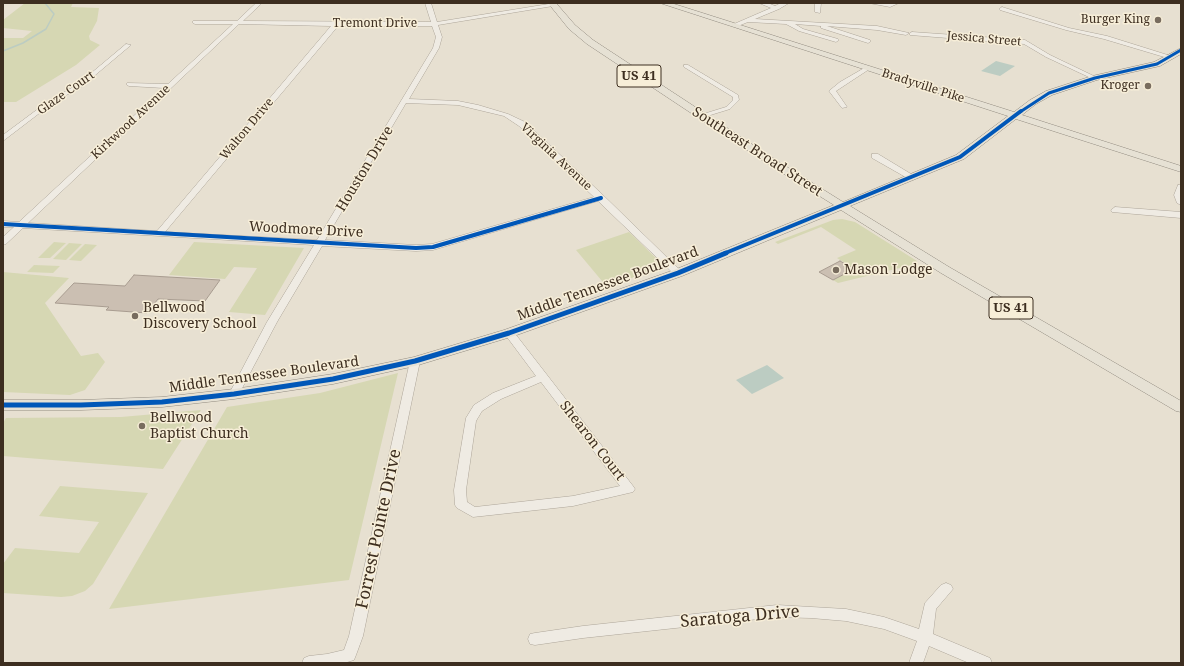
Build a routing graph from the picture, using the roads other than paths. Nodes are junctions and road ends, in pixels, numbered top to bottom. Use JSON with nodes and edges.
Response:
{"nodes":[{"id":1,"x":259,"y":3,"type":"edge"},
{"id":2,"x":428,"y":3,"type":"edge"},
{"id":3,"x":664,"y":3,"type":"edge"},
{"id":4,"x":762,"y":3,"type":"edge"},
{"id":5,"x":786,"y":3,"type":"edge"},
{"id":6,"x":818,"y":3,"type":"edge"},
{"id":7,"x":872,"y":3,"type":"edge"},
{"id":8,"x":896,"y":3,"type":"edge"},
{"id":9,"x":552,"y":4,"type":"edge"},
{"id":10,"x":777,"y":8,"type":"junction"},
{"id":11,"x":1002,"y":9,"type":"dead end"},
{"id":12,"x":818,"y":12,"type":"dead end"},
{"id":13,"x":748,"y":20,"type":"junction"},
{"id":14,"x":786,"y":21,"type":"junction"},
{"id":15,"x":195,"y":22,"type":"dead end"},
{"id":16,"x":236,"y":23,"type":"junction"},
{"id":17,"x":816,"y":23,"type":"junction"},
{"id":18,"x":336,"y":24,"type":"junction"},
{"id":19,"x":436,"y":24,"type":"junction"},
{"id":20,"x":736,"y":25,"type":"junction"},
{"id":21,"x":836,"y":40,"type":"dead end"},
{"id":22,"x":868,"y":41,"type":"dead end"},
{"id":23,"x":128,"y":46,"type":"dead end"},
{"id":24,"x":1181,"y":50,"type":"edge"},
{"id":25,"x":1171,"y":57,"type":"junction"},
{"id":26,"x":686,"y":66,"type":"dead end"},
{"id":27,"x":868,"y":68,"type":"junction"},
{"id":28,"x":1095,"y":78,"type":"junction"},
{"id":29,"x":129,"y":84,"type":"dead end"},
{"id":30,"x":170,"y":86,"type":"junction"},
{"id":31,"x":406,"y":101,"type":"junction"},
{"id":32,"x":844,"y":107,"type":"dead end"},
{"id":33,"x":702,"y":116,"type":"junction"},
{"id":34,"x":1015,"y":116,"type":"junction"},
{"id":35,"x":3,"y":139,"type":"edge"},
{"id":36,"x":876,"y":156,"type":"dead end"},
{"id":37,"x":1181,"y":169,"type":"edge"},
{"id":38,"x":912,"y":177,"type":"junction"},
{"id":39,"x":1181,"y":187,"type":"edge"},
{"id":40,"x":601,"y":198,"type":"junction"},
{"id":41,"x":1181,"y":203,"type":"edge"},
{"id":42,"x":842,"y":206,"type":"junction"},
{"id":43,"x":1115,"y":210,"type":"dead end"},
{"id":44,"x":1181,"y":215,"type":"edge"},
{"id":45,"x":3,"y":224,"type":"edge"},
{"id":46,"x":21,"y":225,"type":"junction"},
{"id":47,"x":159,"y":234,"type":"junction"},
{"id":48,"x":3,"y":242,"type":"edge"},
{"id":49,"x":321,"y":243,"type":"junction"},
{"id":50,"x":678,"y":273,"type":"junction"},
{"id":51,"x":509,"y":333,"type":"junction"},
{"id":52,"x":415,"y":361,"type":"junction"},
{"id":53,"x":542,"y":378,"type":"junction"},
{"id":54,"x":234,"y":394,"type":"junction"},
{"id":55,"x":3,"y":405,"type":"edge"},
{"id":56,"x":1181,"y":407,"type":"edge"},
{"id":57,"x":946,"y":589,"type":"dead end"},
{"id":58,"x":924,"y":637,"type":"junction"},
{"id":59,"x":535,"y":639,"type":"dead end"},
{"id":60,"x":309,"y":663,"type":"edge"},
{"id":61,"x":916,"y":663,"type":"edge"},
{"id":62,"x":984,"y":663,"type":"edge"}],
"edges":[{"from":1,"to":16,"type":"street","name":"Kirkwood Avenue"},
{"from":2,"to":19,"type":"street","name":"Houston Drive"},
{"from":3,"to":20,"type":"main road","name":"Bradyville Pike"},
{"from":4,"to":10,"type":"street"},
{"from":5,"to":10,"type":"street"},
{"from":6,"to":12,"type":"street"},
{"from":7,"to":8,"type":"street"},
{"from":9,"to":19,"type":"street","name":"Tremont Drive"},
{"from":9,"to":33,"type":"main road","name":"Southeast Broad Street","number":"US 41"},
{"from":10,"to":13,"type":"street"},
{"from":11,"to":25,"type":"street","name":"Jessica Street"},
{"from":13,"to":14,"type":"street","name":"Jessica Street"},
{"from":13,"to":20,"type":"street"},
{"from":14,"to":17,"type":"street","name":"Jessica Street"},
{"from":14,"to":21,"type":"street"},
{"from":15,"to":16,"type":"street","name":"Tremont Drive"},
{"from":16,"to":18,"type":"street","name":"Tremont Drive"},
{"from":16,"to":30,"type":"street","name":"Kirkwood Avenue"},
{"from":17,"to":22,"type":"street"},
{"from":17,"to":28,"type":"street","name":"Jessica Street"},
{"from":18,"to":19,"type":"street","name":"Tremont Drive"},
{"from":18,"to":47,"type":"street","name":"Walton Drive"},
{"from":19,"to":31,"type":"street","name":"Houston Drive"},
{"from":20,"to":27,"type":"main road","name":"Bradyville Pike"},
{"from":23,"to":35,"type":"street","name":"Glaze Court"},
{"from":24,"to":25,"type":"main road","name":"Middle Tennessee Boulevard"},
{"from":25,"to":28,"type":"main road","name":"Middle Tennessee Boulevard"},
{"from":26,"to":33,"type":"street"},
{"from":27,"to":32,"type":"street"},
{"from":27,"to":34,"type":"main road","name":"Bradyville Pike"},
{"from":28,"to":34,"type":"main road","name":"Middle Tennessee Boulevard"},
{"from":29,"to":30,"type":"street"},
{"from":30,"to":46,"type":"street","name":"Kirkwood Avenue"},
{"from":31,"to":40,"type":"street","name":"Virginia Avenue"},
{"from":31,"to":49,"type":"street","name":"Houston Drive"},
{"from":33,"to":42,"type":"main road","name":"Southeast Broad Street","number":"US 41"},
{"from":34,"to":37,"type":"main road","name":"Bradyville Pike"},
{"from":34,"to":38,"type":"main road","name":"Middle Tennessee Boulevard"},
{"from":36,"to":38,"type":"street"},
{"from":38,"to":42,"type":"main road","name":"Middle Tennessee Boulevard"},
{"from":39,"to":41,"type":"street"},
{"from":40,"to":49,"type":"street","name":"Woodmore Drive"},
{"from":40,"to":50,"type":"street","name":"Virginia Avenue"},
{"from":42,"to":50,"type":"main road","name":"Middle Tennessee Boulevard"},
{"from":42,"to":56,"type":"main road","name":"Southeast Broad Street","number":"US 41"},
{"from":43,"to":44,"type":"street"},
{"from":45,"to":46,"type":"street","name":"Woodmore Drive"},
{"from":46,"to":47,"type":"street","name":"Woodmore Drive"},
{"from":46,"to":48,"type":"street","name":"Kirkwood Avenue"},
{"from":47,"to":49,"type":"street","name":"Woodmore Drive"},
{"from":49,"to":54,"type":"street","name":"Houston Drive"},
{"from":50,"to":51,"type":"main road","name":"Middle Tennessee Boulevard"},
{"from":51,"to":52,"type":"main road","name":"Middle Tennessee Boulevard"},
{"from":51,"to":53,"type":"street","name":"Shearon Court"},
{"from":52,"to":54,"type":"main road","name":"Middle Tennessee Boulevard"},
{"from":52,"to":60,"type":"street","name":"Forrest Pointe Drive"},
{"from":53,"to":53,"type":"street","name":"Shearon Court"},
{"from":54,"to":55,"type":"main road","name":"Middle Tennessee Boulevard"},
{"from":57,"to":58,"type":"street"},
{"from":58,"to":59,"type":"street","name":"Saratoga Drive"},
{"from":58,"to":61,"type":"street"},
{"from":58,"to":62,"type":"street","name":"Saratoga Drive"}]}
